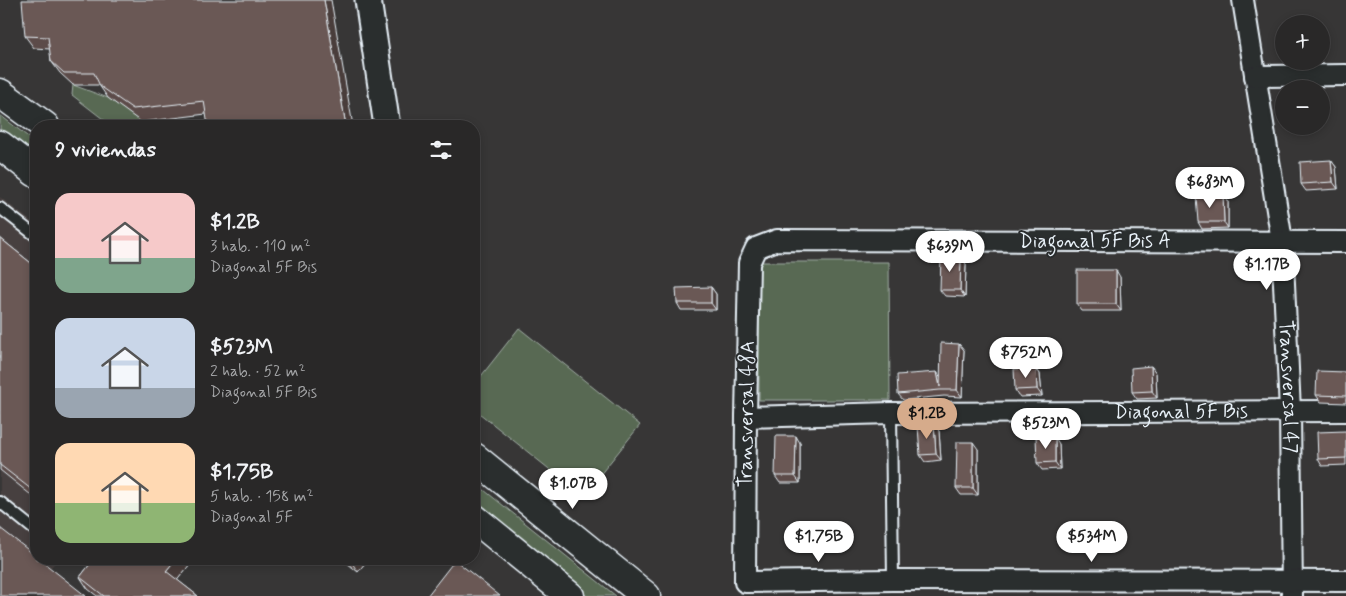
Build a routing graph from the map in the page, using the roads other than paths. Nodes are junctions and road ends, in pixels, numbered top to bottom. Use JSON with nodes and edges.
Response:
{"nodes":[{"id":1,"x":368,"y":0,"type":"edge"},
{"id":2,"x":1244,"y":0,"type":"edge"},
{"id":3,"x":1346,"y":75,"type":"edge"},
{"id":4,"x":1255,"y":76,"type":"junction"},
{"id":5,"x":0,"y":93,"type":"edge"},
{"id":6,"x":37,"y":120,"type":"edge"},
{"id":7,"x":386,"y":120,"type":"edge"},
{"id":8,"x":0,"y":145,"type":"edge"},
{"id":9,"x":30,"y":168,"type":"edge"},
{"id":10,"x":0,"y":208,"type":"edge"},
{"id":11,"x":30,"y":231,"type":"edge"},
{"id":12,"x":1282,"y":242,"type":"junction"},
{"id":13,"x":1346,"y":242,"type":"edge"},
{"id":14,"x":756,"y":248,"type":"joint"},
{"id":15,"x":1290,"y":411,"type":"junction"},
{"id":16,"x":1346,"y":411,"type":"edge"},
{"id":17,"x":891,"y":413,"type":"junction"},
{"id":18,"x":746,"y":417,"type":"junction"},
{"id":19,"x":480,"y":462,"type":"edge"},
{"id":20,"x":0,"y":502,"type":"edge"},
{"id":21,"x":480,"y":523,"type":"edge"},
{"id":22,"x":30,"y":526,"type":"edge"},
{"id":23,"x":893,"y":580,"type":"junction"},
{"id":24,"x":1346,"y":581,"type":"edge"},
{"id":25,"x":1292,"y":589,"type":"edge"},
{"id":26,"x":570,"y":596,"type":"edge"},
{"id":27,"x":646,"y":596,"type":"edge"}],
"edges":[{"from":1,"to":7,"type":"street"},
{"from":2,"to":4,"type":"street","name":"Transversal 47"},
{"from":3,"to":4,"type":"street"},
{"from":4,"to":12,"type":"street","name":"Transversal 47"},
{"from":5,"to":6,"type":"main road"},
{"from":8,"to":9,"type":"main road"},
{"from":10,"to":11,"type":"lane"},
{"from":12,"to":13,"type":"street","name":"Diagonal 5F Bis A"},
{"from":12,"to":14,"type":"street","name":"Diagonal 5F Bis A"},
{"from":12,"to":15,"type":"street","name":"Transversal 47"},
{"from":14,"to":18,"type":"street","name":"Transversal 48A"},
{"from":15,"to":16,"type":"street","name":"Diagonal 5F Bis"},
{"from":15,"to":17,"type":"street","name":"Diagonal 5F Bis"},
{"from":15,"to":25,"type":"street","name":"Transversal 47"},
{"from":17,"to":18,"type":"street","name":"Diagonal 5F Bis"},
{"from":17,"to":23,"type":"lane"},
{"from":18,"to":23,"type":"street","name":"Transversal 48A"},
{"from":19,"to":27,"type":"main road"},
{"from":20,"to":22,"type":"lane"},
{"from":21,"to":26,"type":"main road"},
{"from":23,"to":25,"type":"street"},
{"from":24,"to":25,"type":"street"}]}
